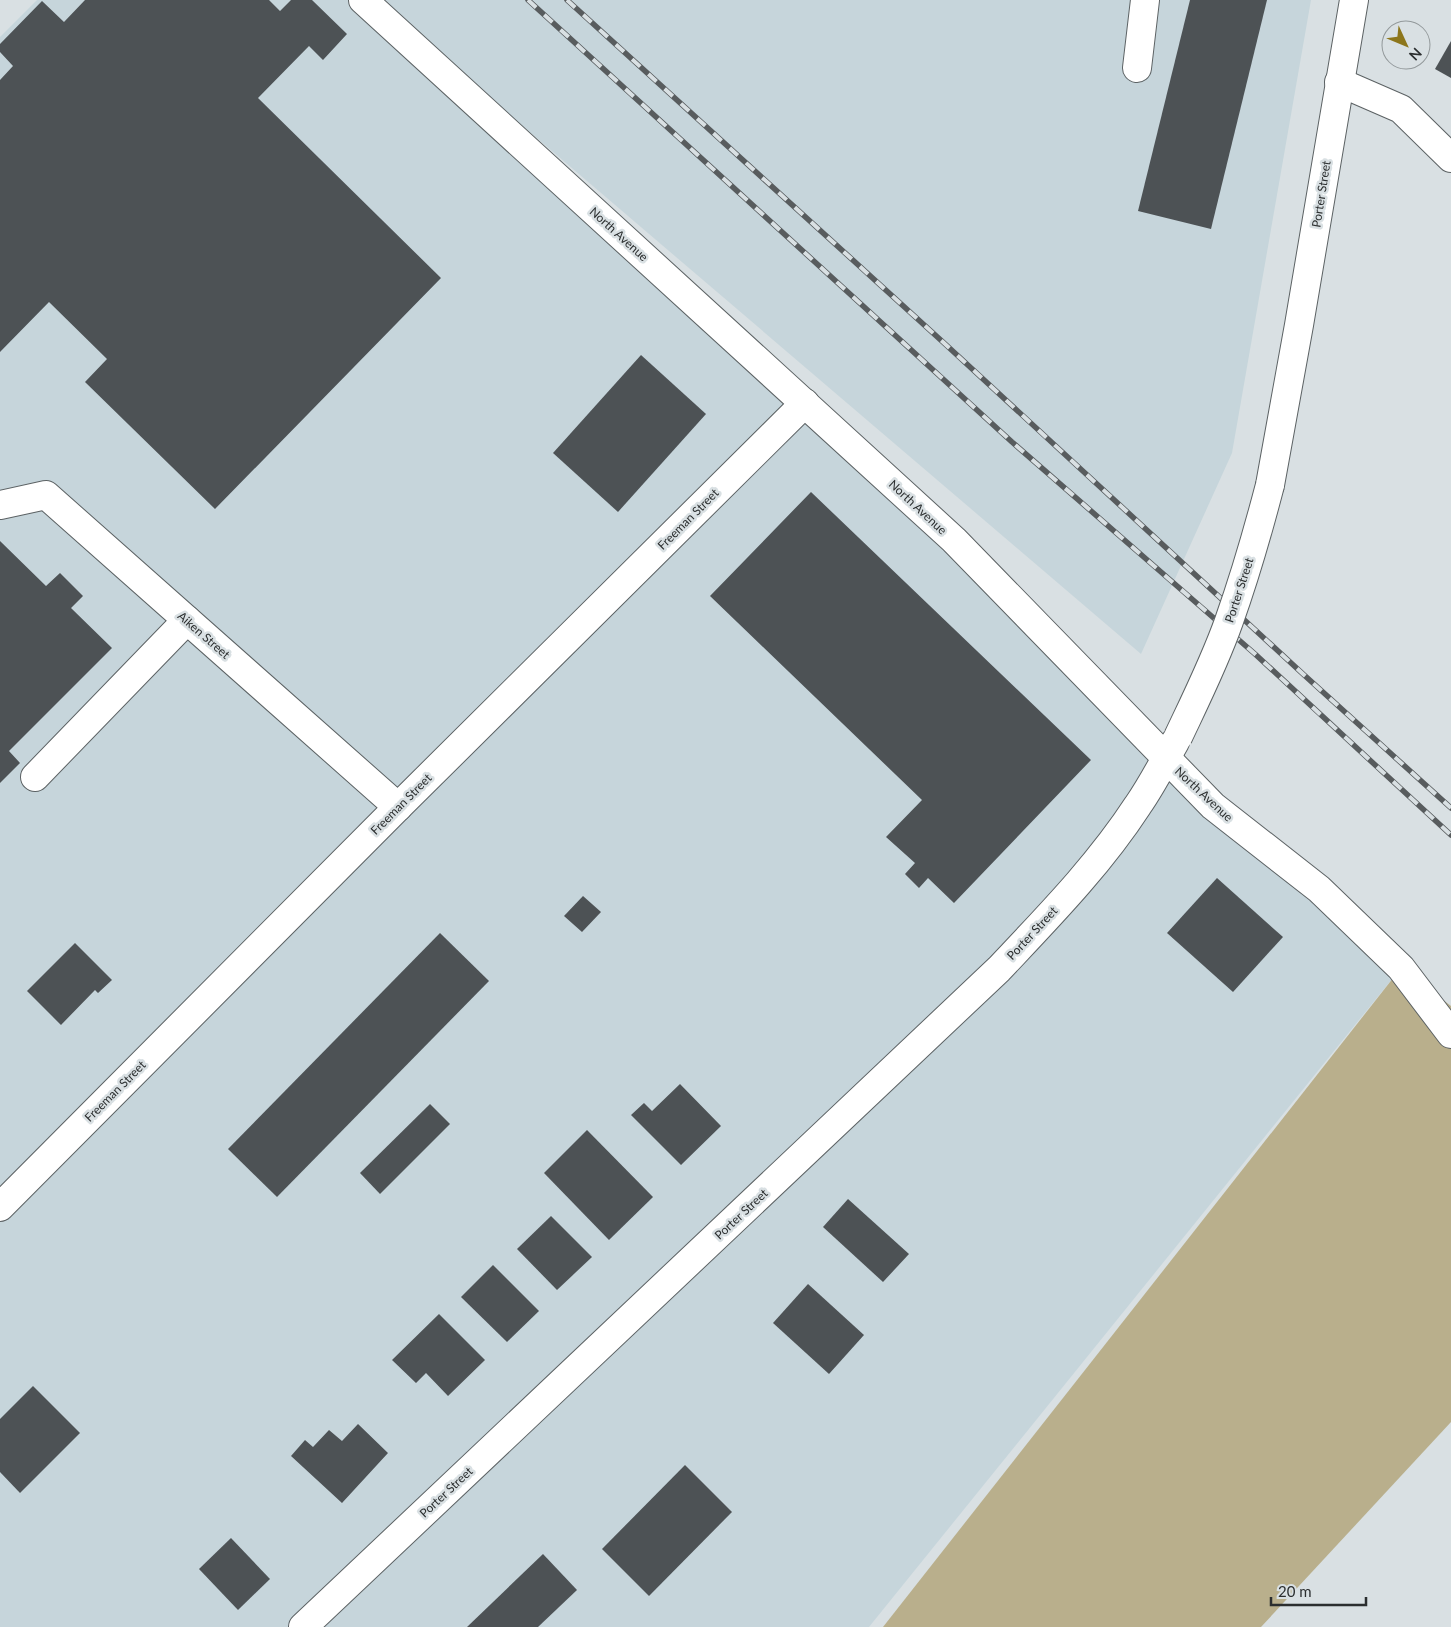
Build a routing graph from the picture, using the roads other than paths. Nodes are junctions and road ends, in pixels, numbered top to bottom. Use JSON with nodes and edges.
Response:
{"nodes":[{"id":1,"x":363,"y":0,"type":"edge"},
{"id":2,"x":1145,"y":0,"type":"edge"},
{"id":3,"x":1354,"y":0,"type":"edge"},
{"id":4,"x":1136,"y":68,"type":"dead end"},
{"id":5,"x":1339,"y":82,"type":"junction"},
{"id":6,"x":1451,"y":158,"type":"edge"},
{"id":7,"x":805,"y":403,"type":"junction"},
{"id":8,"x":0,"y":505,"type":"edge"},
{"id":9,"x":187,"y":620,"type":"junction"},
{"id":10,"x":1172,"y":747,"type":"junction"},
{"id":11,"x":35,"y":777,"type":"dead end"},
{"id":12,"x":398,"y":807,"type":"junction"},
{"id":13,"x":1451,"y":1034,"type":"edge"},
{"id":14,"x":0,"y":1208,"type":"edge"},
{"id":15,"x":303,"y":1627,"type":"edge"}],
"edges":[{"from":1,"to":7,"type":"street","name":"North Avenue"},
{"from":2,"to":4,"type":"street"},
{"from":3,"to":5,"type":"street","name":"Porter Street"},
{"from":5,"to":6,"type":"street"},
{"from":5,"to":10,"type":"street","name":"Porter Street","bridge":true},
{"from":7,"to":10,"type":"street","name":"North Avenue"},
{"from":7,"to":12,"type":"street","name":"Freeman Street"},
{"from":8,"to":9,"type":"street","name":"Aiken Street"},
{"from":9,"to":11,"type":"street"},
{"from":9,"to":12,"type":"street","name":"Aiken Street"},
{"from":10,"to":13,"type":"street","name":"North Avenue"},
{"from":10,"to":15,"type":"street","name":"Porter Street"},
{"from":12,"to":14,"type":"street","name":"Freeman Street"}]}
